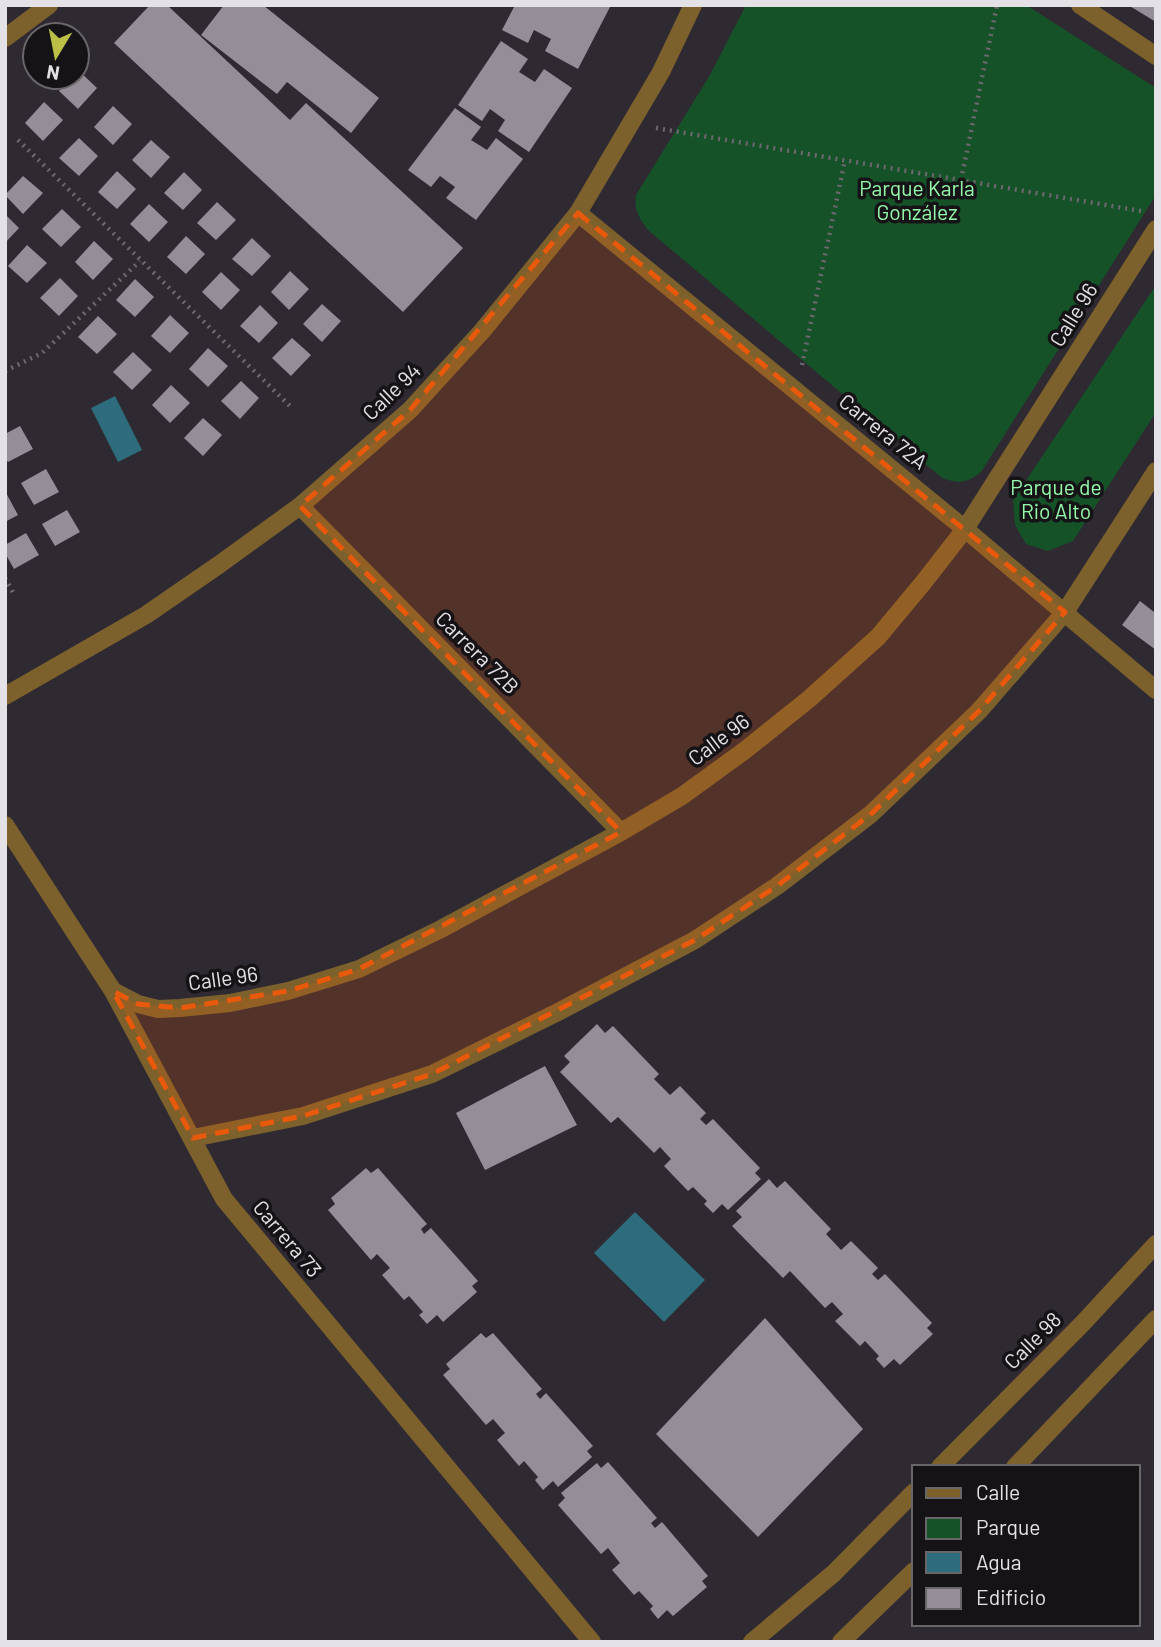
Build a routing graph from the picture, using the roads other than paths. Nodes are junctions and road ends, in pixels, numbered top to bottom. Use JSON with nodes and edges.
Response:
{"nodes":[{"id":1,"x":49,"y":5,"type":"edge"},
{"id":2,"x":693,"y":5,"type":"edge"},
{"id":3,"x":1080,"y":5,"type":"edge"},
{"id":4,"x":5,"y":38,"type":"edge"},
{"id":5,"x":1156,"y":56,"type":"edge"},
{"id":6,"x":578,"y":213,"type":"junction"},
{"id":7,"x":1156,"y":229,"type":"edge"},
{"id":8,"x":1156,"y":471,"type":"edge"},
{"id":9,"x":300,"y":506,"type":"junction"},
{"id":10,"x":965,"y":529,"type":"junction"},
{"id":11,"x":1065,"y":612,"type":"junction"},
{"id":12,"x":1156,"y":690,"type":"edge"},
{"id":13,"x":5,"y":696,"type":"edge"},
{"id":14,"x":5,"y":825,"type":"edge"},
{"id":15,"x":621,"y":832,"type":"junction"},
{"id":16,"x":113,"y":991,"type":"junction"},
{"id":17,"x":193,"y":1138,"type":"junction"},
{"id":18,"x":1156,"y":1244,"type":"edge"},
{"id":19,"x":1156,"y":1320,"type":"edge"},
{"id":20,"x":942,"y":1465,"type":"edge"},
{"id":21,"x":1017,"y":1465,"type":"edge"},
{"id":22,"x":912,"y":1494,"type":"edge"},
{"id":23,"x":912,"y":1573,"type":"edge"},
{"id":24,"x":592,"y":1642,"type":"edge"},
{"id":25,"x":751,"y":1642,"type":"edge"},
{"id":26,"x":841,"y":1642,"type":"edge"}],
"edges":[{"from":1,"to":4,"type":"street"},
{"from":2,"to":6,"type":"street","name":"Calle 94"},
{"from":3,"to":5,"type":"street"},
{"from":6,"to":9,"type":"street","name":"Calle 94"},
{"from":6,"to":10,"type":"street","name":"Carrera 72A"},
{"from":7,"to":10,"type":"street","name":"Calle 96"},
{"from":8,"to":11,"type":"street"},
{"from":9,"to":13,"type":"street","name":"Calle 94"},
{"from":9,"to":15,"type":"street","name":"Carrera 72B"},
{"from":10,"to":11,"type":"street","name":"Carrera 72A"},
{"from":10,"to":15,"type":"street","name":"Calle 96"},
{"from":11,"to":12,"type":"street","name":"Carrera 72A"},
{"from":11,"to":17,"type":"street"},
{"from":14,"to":16,"type":"street","name":"Carrera 73"},
{"from":15,"to":16,"type":"street","name":"Calle 96"},
{"from":16,"to":17,"type":"street","name":"Carrera 73"},
{"from":17,"to":24,"type":"street","name":"Carrera 73"},
{"from":18,"to":20,"type":"street","name":"Calle 98"},
{"from":19,"to":21,"type":"street"},
{"from":22,"to":25,"type":"street"},
{"from":23,"to":26,"type":"street"}]}
